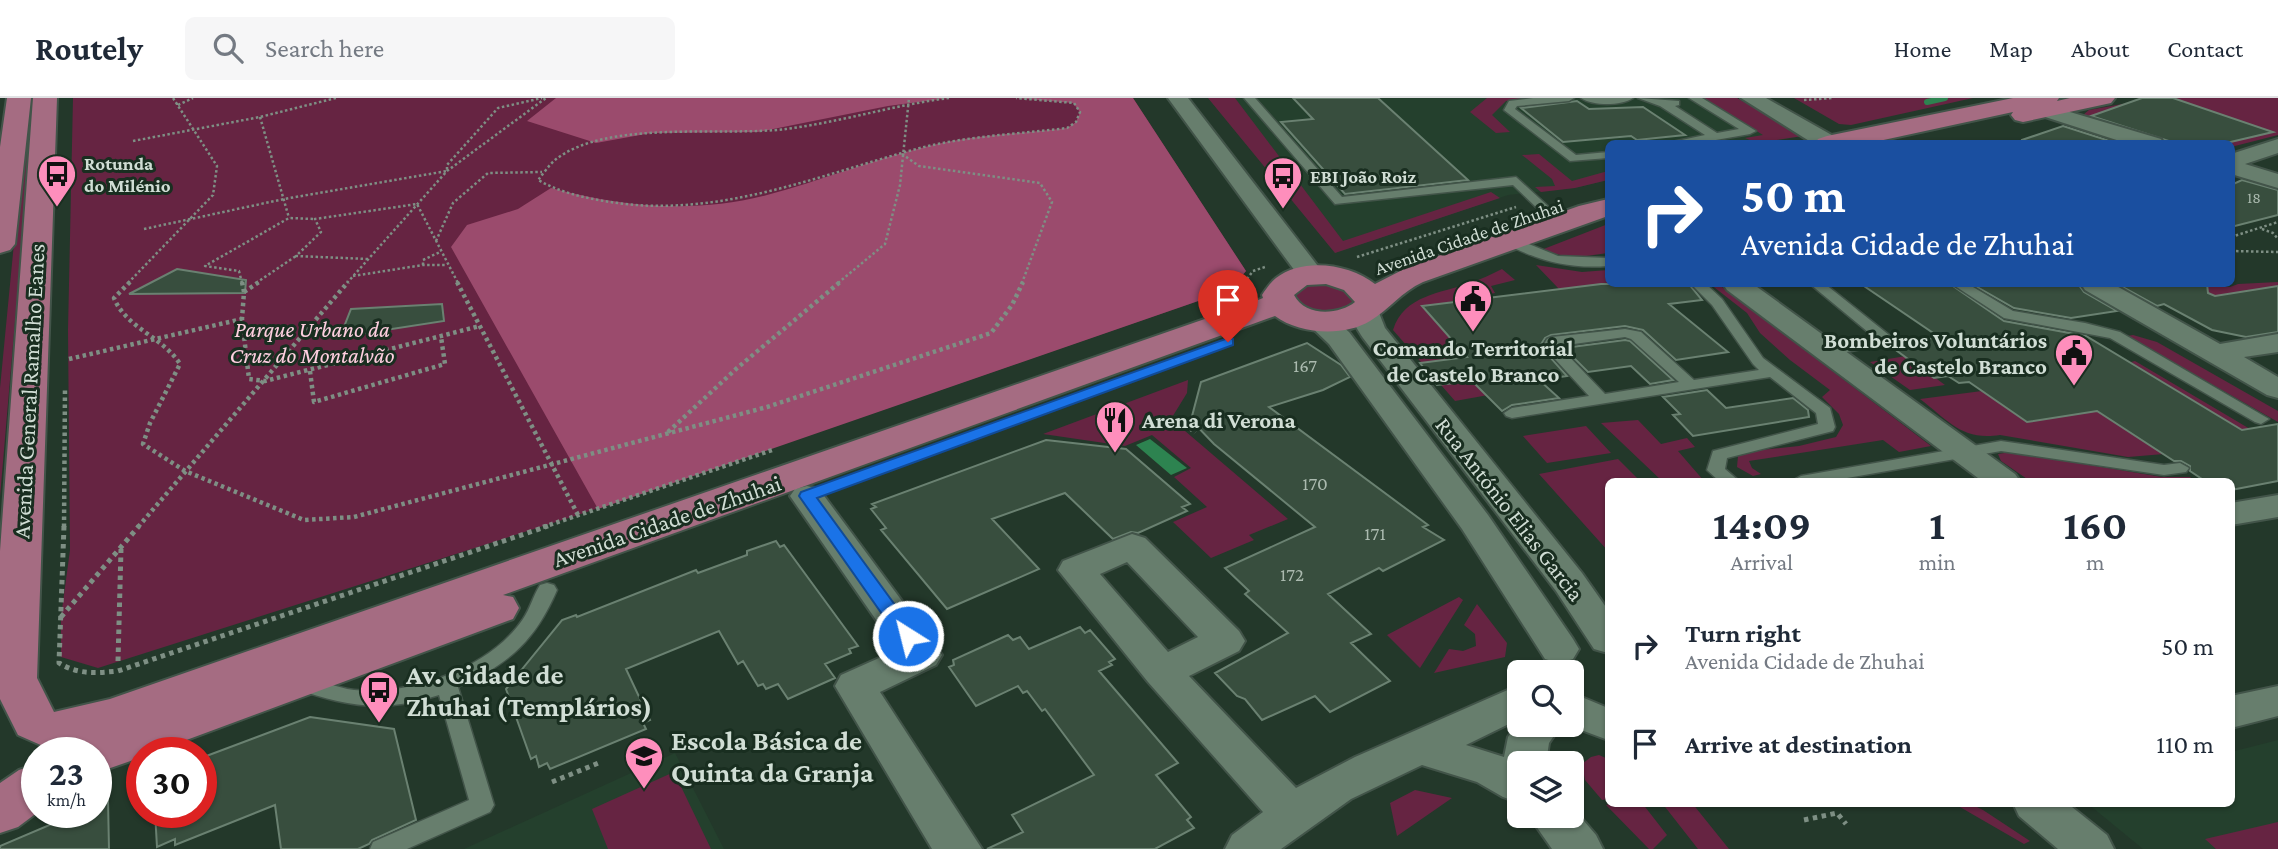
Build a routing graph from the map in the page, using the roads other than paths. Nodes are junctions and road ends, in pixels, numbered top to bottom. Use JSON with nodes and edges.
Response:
{"nodes":[{"id":1,"x":19,"y":98,"type":"edge"},
{"id":2,"x":45,"y":98,"type":"edge"},
{"id":3,"x":1178,"y":98,"type":"edge"},
{"id":4,"x":1249,"y":98,"type":"edge"},
{"id":5,"x":1569,"y":98,"type":"edge"},
{"id":6,"x":1587,"y":98,"type":"edge"},
{"id":7,"x":1628,"y":98,"type":"edge"},
{"id":8,"x":1643,"y":98,"type":"edge"},
{"id":9,"x":1751,"y":98,"type":"edge"},
{"id":10,"x":1774,"y":98,"type":"edge"},
{"id":11,"x":2103,"y":98,"type":"edge"},
{"id":12,"x":1697,"y":99,"type":"edge"},
{"id":13,"x":1664,"y":104,"type":"junction"},
{"id":14,"x":2045,"y":104,"type":"edge"},
{"id":15,"x":1719,"y":134,"type":"junction"},
{"id":16,"x":1688,"y":140,"type":"edge"},
{"id":17,"x":1733,"y":140,"type":"edge"},
{"id":18,"x":1831,"y":140,"type":"edge"},
{"id":19,"x":1832,"y":140,"type":"edge"},
{"id":20,"x":1846,"y":140,"type":"edge"},
{"id":21,"x":1910,"y":140,"type":"edge"},
{"id":22,"x":2142,"y":140,"type":"edge"},
{"id":23,"x":2278,"y":146,"type":"edge"},
{"id":24,"x":1605,"y":155,"type":"edge"},
{"id":25,"x":2235,"y":161,"type":"edge"},
{"id":26,"x":2235,"y":168,"type":"edge"},
{"id":27,"x":2278,"y":181,"type":"edge"},
{"id":28,"x":1605,"y":191,"type":"edge"},
{"id":29,"x":1542,"y":206,"type":"junction"},
{"id":30,"x":1605,"y":208,"type":"edge"},
{"id":31,"x":1,"y":230,"type":"edge"},
{"id":32,"x":1508,"y":240,"type":"junction"},
{"id":33,"x":1605,"y":262,"type":"edge"},
{"id":34,"x":1331,"y":270,"type":"junction"},
{"id":35,"x":1701,"y":287,"type":"edge"},
{"id":36,"x":1740,"y":287,"type":"edge"},
{"id":37,"x":1821,"y":287,"type":"edge"},
{"id":38,"x":1964,"y":287,"type":"edge"},
{"id":39,"x":2099,"y":287,"type":"edge"},
{"id":40,"x":1368,"y":306,"type":"junction"},
{"id":41,"x":1300,"y":313,"type":"junction"},
{"id":42,"x":2278,"y":343,"type":"edge"},
{"id":43,"x":1827,"y":351,"type":"junction"},
{"id":44,"x":2217,"y":353,"type":"junction"},
{"id":45,"x":1774,"y":372,"type":"junction"},
{"id":46,"x":1691,"y":385,"type":"junction"},
{"id":47,"x":2278,"y":389,"type":"edge"},
{"id":48,"x":1601,"y":399,"type":"junction"},
{"id":49,"x":1512,"y":413,"type":"dead end"},
{"id":50,"x":2261,"y":419,"type":"dead end"},
{"id":51,"x":1965,"y":453,"type":"junction"},
{"id":52,"x":2180,"y":468,"type":"dead end"},
{"id":53,"x":1726,"y":478,"type":"edge"},
{"id":54,"x":1819,"y":478,"type":"edge"},
{"id":55,"x":1999,"y":478,"type":"edge"},
{"id":56,"x":807,"y":496,"type":"junction"},
{"id":57,"x":2278,"y":506,"type":"edge"},
{"id":58,"x":2235,"y":513,"type":"edge"},
{"id":59,"x":1573,"y":588,"type":"junction"},
{"id":60,"x":547,"y":590,"type":"junction"},
{"id":61,"x":1605,"y":598,"type":"edge"},
{"id":62,"x":1605,"y":636,"type":"edge"},
{"id":63,"x":1605,"y":641,"type":"edge"},
{"id":64,"x":1553,"y":660,"type":"edge"},
{"id":65,"x":1162,"y":672,"type":"dead end"},
{"id":66,"x":299,"y":681,"type":"junction"},
{"id":67,"x":447,"y":685,"type":"junction"},
{"id":68,"x":2278,"y":701,"type":"edge"},
{"id":69,"x":2235,"y":711,"type":"edge"},
{"id":70,"x":1498,"y":723,"type":"edge"},
{"id":71,"x":26,"y":737,"type":"edge"},
{"id":72,"x":77,"y":737,"type":"edge"},
{"id":73,"x":112,"y":748,"type":"edge"},
{"id":74,"x":1422,"y":748,"type":"junction"},
{"id":75,"x":1507,"y":779,"type":"edge"},
{"id":76,"x":2040,"y":807,"type":"edge"},
{"id":77,"x":1293,"y":815,"type":"junction"},
{"id":78,"x":1562,"y":828,"type":"edge"},
{"id":79,"x":382,"y":849,"type":"edge"},
{"id":80,"x":959,"y":849,"type":"edge"},
{"id":81,"x":1248,"y":849,"type":"edge"},
{"id":82,"x":1580,"y":849,"type":"edge"},
{"id":83,"x":2091,"y":849,"type":"edge"}],
"edges":[{"from":1,"to":31,"type":"main road","name":"Avenida General Ramalho Eanes"},
{"from":2,"to":71,"type":"main road","name":"Avenida General Ramalho Eanes"},
{"from":3,"to":34,"type":"street"},
{"from":4,"to":29,"type":"lane"},
{"from":5,"to":24,"type":"lane"},
{"from":6,"to":7,"type":"lane"},
{"from":8,"to":13,"type":"lane"},
{"from":9,"to":18,"type":"street"},
{"from":10,"to":19,"type":"street"},
{"from":11,"to":14,"type":"main road"},
{"from":12,"to":13,"type":"lane"},
{"from":12,"to":15,"type":"lane"},
{"from":13,"to":15,"type":"lane"},
{"from":14,"to":20,"type":"main road"},
{"from":14,"to":21,"type":"main road"},
{"from":14,"to":22,"type":"street"},
{"from":15,"to":16,"type":"lane"},
{"from":15,"to":17,"type":"lane"},
{"from":23,"to":25,"type":"street"},
{"from":26,"to":27,"type":"street"},
{"from":28,"to":29,"type":"main road","name":"Avenida Cidade de Zhuhai"},
{"from":29,"to":34,"type":"main road","name":"Avenida Cidade de Zhuhai"},
{"from":30,"to":32,"type":"main road","name":"Avenida Cidade de Zhuhai"},
{"from":32,"to":33,"type":"lane"},
{"from":32,"to":40,"type":"main road","name":"Avenida Cidade de Zhuhai"},
{"from":34,"to":40,"type":"main road"},
{"from":34,"to":41,"type":"main road","name":"Avenida Cidade de Zhuhai"},
{"from":35,"to":45,"type":"lane"},
{"from":36,"to":43,"type":"street"},
{"from":37,"to":43,"type":"lane"},
{"from":38,"to":50,"type":"lane"},
{"from":39,"to":44,"type":"street"},
{"from":40,"to":41,"type":"main road"},
{"from":40,"to":59,"type":"street","name":"Rua António Elias Garcia"},
{"from":41,"to":56,"type":"main road","name":"Avenida Cidade de Zhuhai"},
{"from":41,"to":64,"type":"street","name":"Rua António Elias Garcia"},
{"from":41,"to":72,"type":"main road","name":"Avenida Cidade de Zhuhai"},
{"from":42,"to":44,"type":"street"},
{"from":43,"to":51,"type":"street"},
{"from":44,"to":47,"type":"street"},
{"from":45,"to":46,"type":"lane"},
{"from":45,"to":53,"type":"lane"},
{"from":46,"to":48,"type":"lane"},
{"from":46,"to":48,"type":"lane"},
{"from":48,"to":49,"type":"lane"},
{"from":51,"to":52,"type":"lane"},
{"from":51,"to":54,"type":"lane"},
{"from":51,"to":55,"type":"street"},
{"from":56,"to":60,"type":"main road","name":"Avenida Cidade de Zhuhai"},
{"from":56,"to":80,"type":"street"},
{"from":57,"to":58,"type":"street"},
{"from":59,"to":61,"type":"street"},
{"from":59,"to":62,"type":"street","name":"Rua António Elias Garcia"},
{"from":60,"to":66,"type":"main road","name":"Avenida Cidade de Zhuhai"},
{"from":60,"to":67,"type":"lane"},
{"from":63,"to":64,"type":"street"},
{"from":65,"to":77,"type":"street"},
{"from":66,"to":67,"type":"lane"},
{"from":66,"to":73,"type":"main road","name":"Avenida Cidade de Zhuhai"},
{"from":67,"to":79,"type":"lane"},
{"from":68,"to":69,"type":"street"},
{"from":70,"to":74,"type":"street"},
{"from":74,"to":75,"type":"street"},
{"from":74,"to":77,"type":"street"},
{"from":76,"to":83,"type":"street"},
{"from":77,"to":81,"type":"street"},
{"from":78,"to":82,"type":"street"}]}
